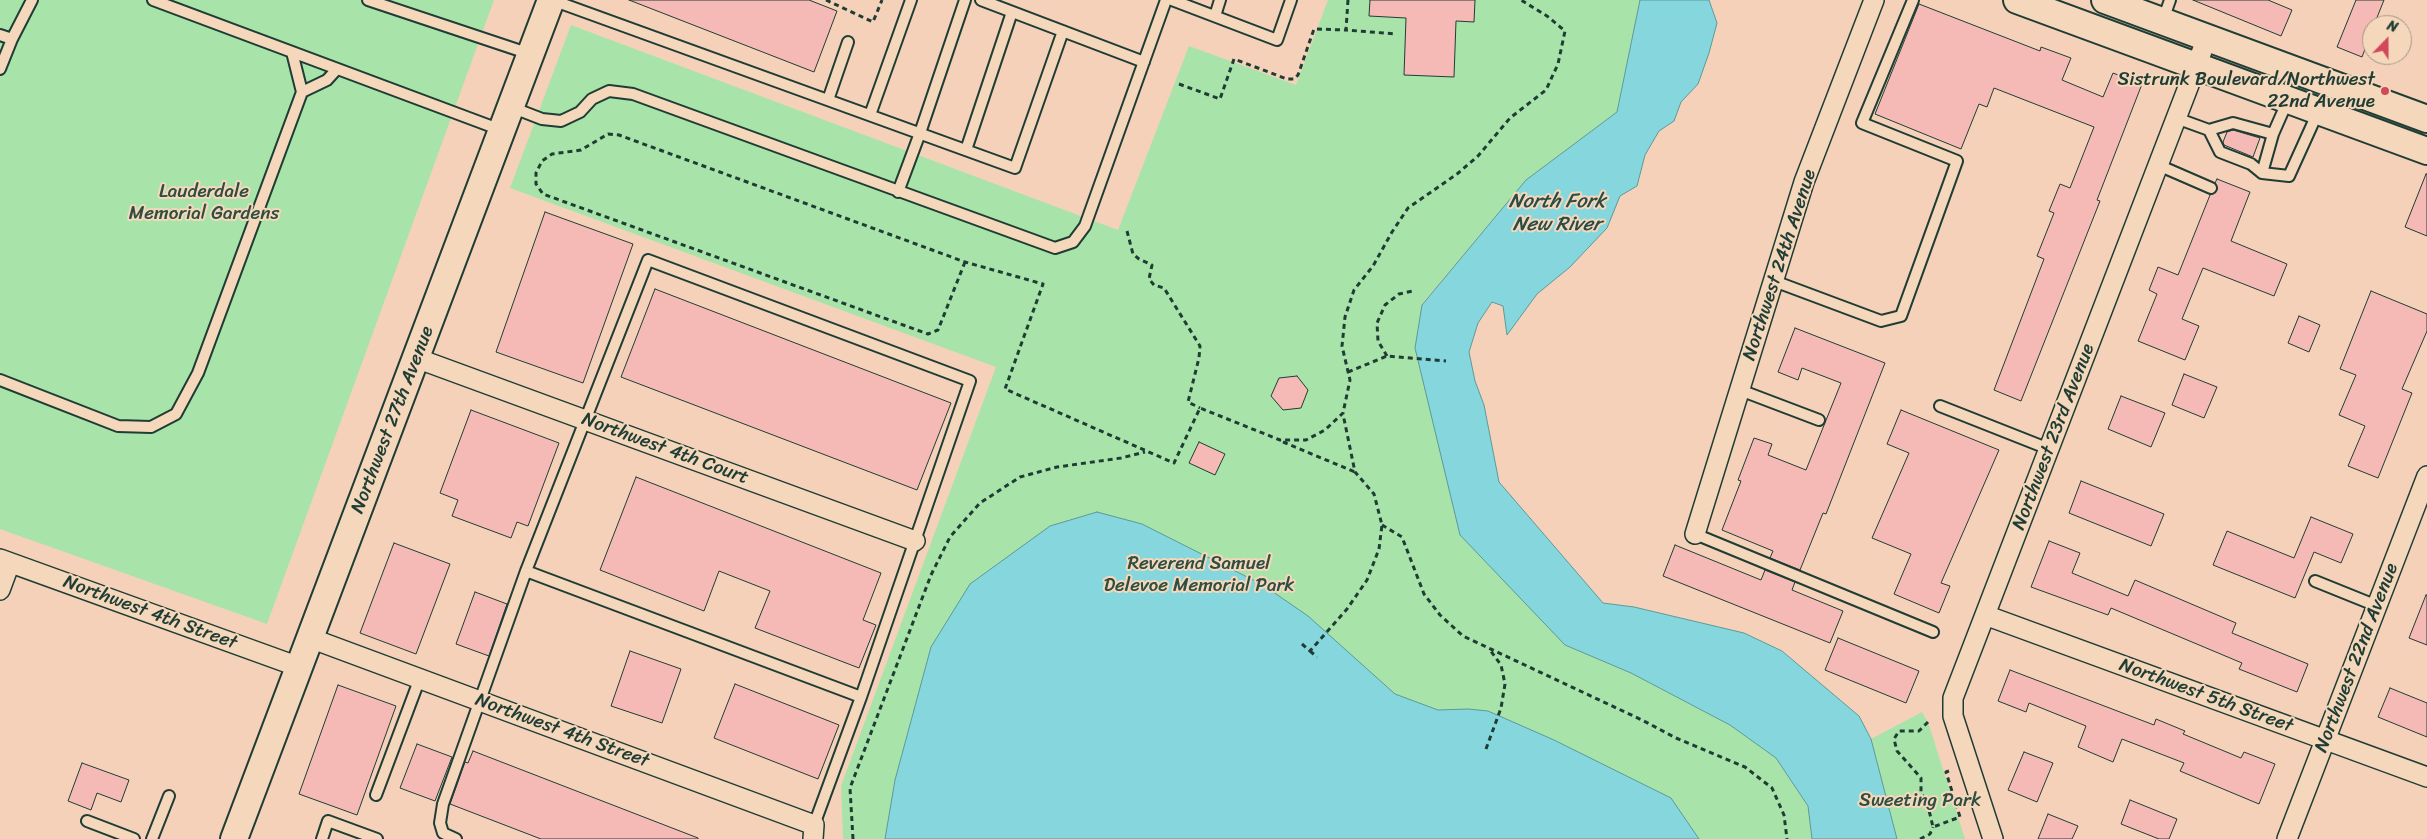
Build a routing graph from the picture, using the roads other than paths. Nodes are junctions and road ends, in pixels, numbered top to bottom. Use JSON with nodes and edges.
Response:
{"nodes":[{"id":1,"x":32,"y":0,"type":"edge"},
{"id":2,"x":153,"y":0,"type":"edge"},
{"id":3,"x":368,"y":0,"type":"edge"},
{"id":4,"x":552,"y":0,"type":"edge"},
{"id":5,"x":911,"y":0,"type":"edge"},
{"id":6,"x":965,"y":0,"type":"edge"},
{"id":7,"x":981,"y":0,"type":"edge"},
{"id":8,"x":1166,"y":0,"type":"edge"},
{"id":9,"x":1172,"y":0,"type":"edge"},
{"id":10,"x":1220,"y":0,"type":"edge"},
{"id":11,"x":1291,"y":0,"type":"edge"},
{"id":12,"x":1874,"y":0,"type":"edge"},
{"id":13,"x":1913,"y":0,"type":"edge"},
{"id":14,"x":2017,"y":0,"type":"edge"},
{"id":15,"x":2105,"y":0,"type":"edge"},
{"id":16,"x":2166,"y":11,"type":"edge"},
{"id":17,"x":1012,"y":12,"type":"junction"},
{"id":18,"x":1215,"y":16,"type":"junction"},
{"id":19,"x":1063,"y":31,"type":"junction"},
{"id":20,"x":0,"y":35,"type":"edge"},
{"id":21,"x":2207,"y":38,"type":"junction"},
{"id":22,"x":12,"y":39,"type":"junction"},
{"id":23,"x":848,"y":42,"type":"dead end"},
{"id":24,"x":292,"y":52,"type":"junction"},
{"id":25,"x":531,"y":54,"type":"junction"},
{"id":26,"x":1144,"y":62,"type":"junction"},
{"id":27,"x":2196,"y":66,"type":"junction"},
{"id":28,"x":337,"y":68,"type":"junction"},
{"id":29,"x":0,"y":69,"type":"edge"},
{"id":30,"x":302,"y":92,"type":"junction"},
{"id":31,"x":828,"y":100,"type":"junction"},
{"id":32,"x":2288,"y":100,"type":"junction"},
{"id":33,"x":2319,"y":111,"type":"junction"},
{"id":34,"x":870,"y":115,"type":"junction"},
{"id":35,"x":2176,"y":118,"type":"junction"},
{"id":36,"x":507,"y":119,"type":"junction"},
{"id":37,"x":2427,"y":119,"type":"edge"},
{"id":38,"x":2209,"y":130,"type":"junction"},
{"id":39,"x":920,"y":133,"type":"junction"},
{"id":40,"x":2273,"y":134,"type":"junction"},
{"id":41,"x":966,"y":150,"type":"junction"},
{"id":42,"x":2427,"y":151,"type":"edge"},
{"id":43,"x":2158,"y":165,"type":"junction"},
{"id":44,"x":2262,"y":173,"type":"junction"},
{"id":45,"x":2211,"y":188,"type":"dead end"},
{"id":46,"x":898,"y":192,"type":"junction"},
{"id":47,"x":1774,"y":281,"type":"junction"},
{"id":48,"x":416,"y":358,"type":"junction"},
{"id":49,"x":0,"y":380,"type":"edge"},
{"id":50,"x":1740,"y":390,"type":"junction"},
{"id":51,"x":1940,"y":406,"type":"dead end"},
{"id":52,"x":586,"y":420,"type":"junction"},
{"id":53,"x":1819,"y":420,"type":"dead end"},
{"id":54,"x":2049,"y":449,"type":"junction"},
{"id":55,"x":2427,"y":476,"type":"edge"},
{"id":56,"x":1695,"y":534,"type":"joint"},
{"id":57,"x":915,"y":541,"type":"junction"},
{"id":58,"x":5,"y":561,"type":"edge"},
{"id":59,"x":526,"y":571,"type":"junction"},
{"id":60,"x":2315,"y":581,"type":"dead end"},
{"id":61,"x":0,"y":590,"type":"edge"},
{"id":62,"x":2378,"y":606,"type":"junction"},
{"id":63,"x":1985,"y":615,"type":"junction"},
{"id":64,"x":1933,"y":632,"type":"dead end"},
{"id":65,"x":310,"y":638,"type":"junction"},
{"id":66,"x":299,"y":667,"type":"junction"},
{"id":67,"x":420,"y":678,"type":"junction"},
{"id":68,"x":860,"y":697,"type":"junction"},
{"id":69,"x":479,"y":700,"type":"junction"},
{"id":70,"x":2326,"y":740,"type":"junction"},
{"id":71,"x":2427,"y":776,"type":"edge"},
{"id":72,"x":376,"y":795,"type":"dead end"},
{"id":73,"x":169,"y":796,"type":"dead end"},
{"id":74,"x":86,"y":821,"type":"dead end"},
{"id":75,"x":813,"y":832,"type":"edge"},
{"id":76,"x":134,"y":839,"type":"edge"},
{"id":77,"x":152,"y":839,"type":"edge"},
{"id":78,"x":234,"y":839,"type":"edge"},
{"id":79,"x":322,"y":839,"type":"edge"},
{"id":80,"x":377,"y":839,"type":"edge"},
{"id":81,"x":456,"y":839,"type":"edge"},
{"id":82,"x":1993,"y":839,"type":"edge"},
{"id":83,"x":2287,"y":839,"type":"edge"}],
"edges":[{"from":1,"to":22,"type":"lane"},
{"from":2,"to":24,"type":"lane"},
{"from":3,"to":25,"type":"lane"},
{"from":4,"to":25,"type":"street","name":"Northwest 27th Avenue"},
{"from":4,"to":31,"type":"lane"},
{"from":5,"to":34,"type":"lane"},
{"from":6,"to":39,"type":"lane"},
{"from":7,"to":17,"type":"lane"},
{"from":8,"to":26,"type":"lane"},
{"from":9,"to":18,"type":"lane"},
{"from":10,"to":18,"type":"lane"},
{"from":11,"to":18,"type":"lane"},
{"from":12,"to":47,"type":"street","name":"Northwest 24th Avenue"},
{"from":13,"to":47,"type":"lane"},
{"from":14,"to":27,"type":"street"},
{"from":15,"to":16,"type":"street"},
{"from":16,"to":21,"type":"street"},
{"from":17,"to":19,"type":"lane"},
{"from":17,"to":41,"type":"lane"},
{"from":19,"to":26,"type":"lane"},
{"from":19,"to":41,"type":"lane"},
{"from":20,"to":22,"type":"lane"},
{"from":21,"to":27,"type":"street","name":"Northwest 23rd Avenue"},
{"from":21,"to":37,"type":"street"},
{"from":22,"to":29,"type":"lane"},
{"from":23,"to":31,"type":"lane"},
{"from":24,"to":28,"type":"lane"},
{"from":24,"to":30,"type":"lane"},
{"from":25,"to":36,"type":"street","name":"Northwest 27th Avenue"},
{"from":26,"to":46,"type":"lane"},
{"from":27,"to":32,"type":"street"},
{"from":27,"to":35,"type":"street","name":"Northwest 23rd Avenue"},
{"from":28,"to":30,"type":"lane"},
{"from":28,"to":36,"type":"lane"},
{"from":30,"to":49,"type":"lane"},
{"from":31,"to":34,"type":"lane"},
{"from":32,"to":33,"type":"street"},
{"from":32,"to":40,"type":"lane"},
{"from":33,"to":42,"type":"street"},
{"from":33,"to":44,"type":"lane"},
{"from":34,"to":39,"type":"lane"},
{"from":35,"to":38,"type":"lane"},
{"from":35,"to":43,"type":"street","name":"Northwest 23rd Avenue"},
{"from":36,"to":46,"type":"lane"},
{"from":36,"to":48,"type":"street","name":"Northwest 27th Avenue"},
{"from":38,"to":40,"type":"lane"},
{"from":38,"to":44,"type":"lane"},
{"from":39,"to":41,"type":"lane"},
{"from":39,"to":46,"type":"lane"},
{"from":40,"to":44,"type":"lane"},
{"from":43,"to":45,"type":"lane"},
{"from":43,"to":54,"type":"street","name":"Northwest 23rd Avenue"},
{"from":47,"to":50,"type":"street","name":"Northwest 24th Avenue"},
{"from":48,"to":52,"type":"street","name":"Northwest 4th Court"},
{"from":48,"to":65,"type":"street","name":"Northwest 27th Avenue"},
{"from":50,"to":53,"type":"lane"},
{"from":50,"to":56,"type":"street","name":"Northwest 24th Avenue"},
{"from":51,"to":54,"type":"lane"},
{"from":52,"to":57,"type":"street","name":"Northwest 4th Court"},
{"from":52,"to":57,"type":"lane"},
{"from":52,"to":59,"type":"lane"},
{"from":54,"to":63,"type":"street","name":"Northwest 23rd Avenue"},
{"from":55,"to":62,"type":"street","name":"Northwest 22nd Avenue"},
{"from":56,"to":64,"type":"lane"},
{"from":57,"to":68,"type":"lane"},
{"from":58,"to":61,"type":"street"},
{"from":58,"to":66,"type":"street","name":"Northwest 4th Street"},
{"from":59,"to":68,"type":"lane"},
{"from":59,"to":69,"type":"lane"},
{"from":60,"to":62,"type":"lane"},
{"from":62,"to":70,"type":"street","name":"Northwest 22nd Avenue"},
{"from":63,"to":70,"type":"street","name":"Northwest 5th Street"},
{"from":63,"to":82,"type":"street","name":"Northwest 23rd Avenue"},
{"from":65,"to":66,"type":"street","name":"Northwest 27th Avenue"},
{"from":65,"to":67,"type":"street","name":"Northwest 4th Street"},
{"from":66,"to":78,"type":"street","name":"Northwest 27th Avenue"},
{"from":67,"to":69,"type":"street","name":"Northwest 4th Street"},
{"from":67,"to":72,"type":"lane"},
{"from":68,"to":75,"type":"lane"},
{"from":69,"to":75,"type":"street","name":"Northwest 4th Street"},
{"from":69,"to":81,"type":"lane"},
{"from":70,"to":71,"type":"street","name":"Northwest 5th Street"},
{"from":70,"to":83,"type":"street","name":"Northwest 22nd Avenue"},
{"from":73,"to":77,"type":"lane"},
{"from":74,"to":76,"type":"lane"},
{"from":79,"to":80,"type":"lane"}]}
